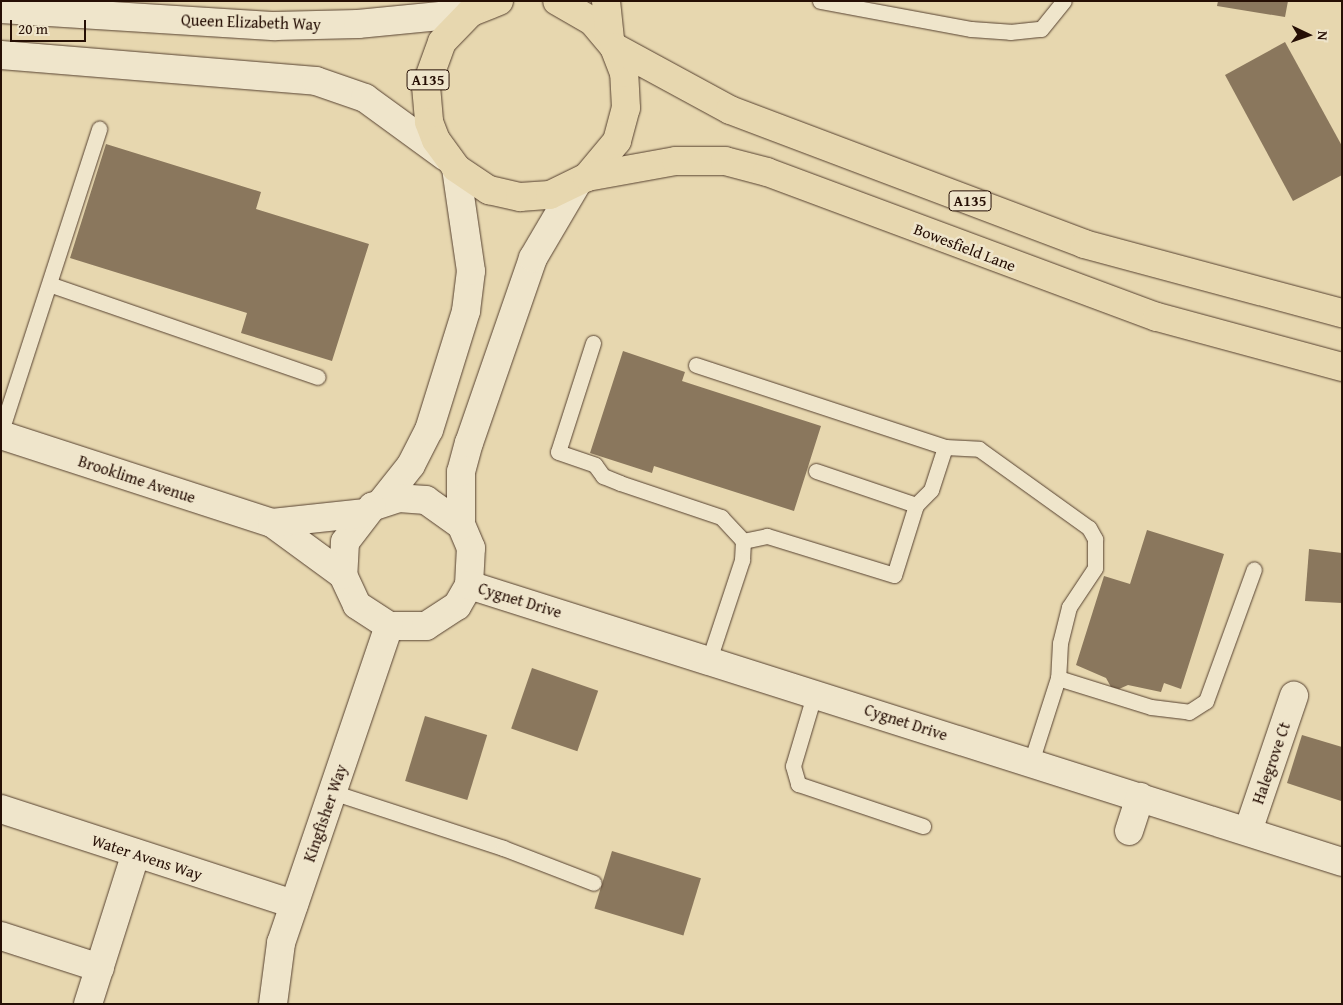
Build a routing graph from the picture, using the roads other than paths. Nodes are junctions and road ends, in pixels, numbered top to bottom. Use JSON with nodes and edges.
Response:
{"nodes":[{"id":1,"x":557,"y":1,"type":"edge"},
{"id":2,"x":606,"y":1,"type":"edge"},
{"id":3,"x":820,"y":1,"type":"edge"},
{"id":4,"x":1064,"y":1,"type":"edge"},
{"id":5,"x":482,"y":6,"type":"edge"},
{"id":6,"x":1,"y":9,"type":"edge"},
{"id":7,"x":612,"y":44,"type":"junction"},
{"id":8,"x":1,"y":55,"type":"edge"},
{"id":9,"x":99,"y":129,"type":"dead end"},
{"id":10,"x":451,"y":163,"type":"junction"},
{"id":11,"x":581,"y":181,"type":"junction"},
{"id":12,"x":52,"y":285,"type":"junction"},
{"id":13,"x":1342,"y":313,"type":"edge"},
{"id":14,"x":593,"y":343,"type":"dead end"},
{"id":15,"x":696,"y":365,"type":"dead end"},
{"id":16,"x":1342,"y":367,"type":"edge"},
{"id":17,"x":317,"y":377,"type":"dead end"},
{"id":18,"x":1,"y":433,"type":"edge"},
{"id":19,"x":945,"y":447,"type":"junction"},
{"id":20,"x":816,"y":471,"type":"dead end"},
{"id":21,"x":916,"y":505,"type":"junction"},
{"id":22,"x":373,"y":508,"type":"junction"},
{"id":23,"x":272,"y":523,"type":"junction"},
{"id":24,"x":461,"y":525,"type":"junction"},
{"id":25,"x":743,"y":541,"type":"junction"},
{"id":26,"x":1254,"y":569,"type":"dead end"},
{"id":27,"x":343,"y":575,"type":"junction"},
{"id":28,"x":469,"y":585,"type":"junction"},
{"id":29,"x":389,"y":626,"type":"junction"},
{"id":30,"x":709,"y":660,"type":"junction"},
{"id":31,"x":1058,"y":678,"type":"junction"},
{"id":32,"x":815,"y":692,"type":"junction"},
{"id":33,"x":1294,"y":696,"type":"dead end"},
{"id":34,"x":1030,"y":762,"type":"junction"},
{"id":35,"x":332,"y":792,"type":"junction"},
{"id":36,"x":1140,"y":797,"type":"junction"},
{"id":37,"x":1,"y":809,"type":"edge"},
{"id":38,"x":923,"y":826,"type":"dead end"},
{"id":39,"x":1129,"y":831,"type":"dead end"},
{"id":40,"x":1248,"y":831,"type":"junction"},
{"id":41,"x":136,"y":854,"type":"junction"},
{"id":42,"x":1342,"y":862,"type":"edge"},
{"id":43,"x":594,"y":883,"type":"dead end"},
{"id":44,"x":294,"y":904,"type":"junction"},
{"id":45,"x":1,"y":936,"type":"edge"},
{"id":46,"x":100,"y":968,"type":"junction"},
{"id":47,"x":88,"y":1004,"type":"edge"},
{"id":48,"x":273,"y":1004,"type":"edge"}],
"edges":[{"from":1,"to":7,"type":"main road","number":"A135"},
{"from":2,"to":7,"type":"main road","number":"A135"},
{"from":3,"to":4,"type":"lane"},
{"from":5,"to":6,"type":"street","name":"Queen Elizabeth Way"},
{"from":5,"to":10,"type":"main road","number":"A135"},
{"from":7,"to":11,"type":"main road","number":"A135"},
{"from":7,"to":13,"type":"main road","number":"A135"},
{"from":8,"to":10,"type":"street"},
{"from":9,"to":12,"type":"lane"},
{"from":10,"to":11,"type":"main road","number":"A135"},
{"from":10,"to":22,"type":"street"},
{"from":11,"to":16,"type":"main road","name":"Bowesfield Lane","number":"A135"},
{"from":11,"to":24,"type":"street"},
{"from":12,"to":17,"type":"lane"},
{"from":12,"to":18,"type":"lane"},
{"from":14,"to":25,"type":"lane"},
{"from":15,"to":19,"type":"lane"},
{"from":18,"to":23,"type":"street","name":"Brooklime Avenue"},
{"from":19,"to":21,"type":"lane"},
{"from":19,"to":31,"type":"lane"},
{"from":20,"to":21,"type":"lane"},
{"from":21,"to":25,"type":"lane"},
{"from":22,"to":23,"type":"street"},
{"from":22,"to":24,"type":"street"},
{"from":22,"to":27,"type":"street"},
{"from":23,"to":27,"type":"street"},
{"from":24,"to":28,"type":"street"},
{"from":25,"to":30,"type":"lane"},
{"from":26,"to":31,"type":"lane"},
{"from":27,"to":29,"type":"street"},
{"from":28,"to":29,"type":"street"},
{"from":28,"to":30,"type":"street","name":"Cygnet Drive"},
{"from":29,"to":35,"type":"street","name":"Kingfisher Way"},
{"from":30,"to":32,"type":"street","name":"Cygnet Drive"},
{"from":31,"to":34,"type":"lane"},
{"from":32,"to":34,"type":"street","name":"Cygnet Drive"},
{"from":32,"to":38,"type":"lane"},
{"from":33,"to":40,"type":"street","name":"Halegrove Ct"},
{"from":34,"to":36,"type":"street","name":"Cygnet Drive"},
{"from":35,"to":43,"type":"lane"},
{"from":35,"to":44,"type":"street","name":"Kingfisher Way"},
{"from":36,"to":39,"type":"street"},
{"from":36,"to":40,"type":"street","name":"Cygnet Drive"},
{"from":37,"to":41,"type":"street","name":"Water Avens Way"},
{"from":40,"to":42,"type":"street","name":"Cygnet Drive"},
{"from":41,"to":44,"type":"street","name":"Water Avens Way"},
{"from":41,"to":46,"type":"street"},
{"from":44,"to":48,"type":"street","name":"Kingfisher Way"},
{"from":45,"to":46,"type":"street"},
{"from":46,"to":47,"type":"street"}]}
